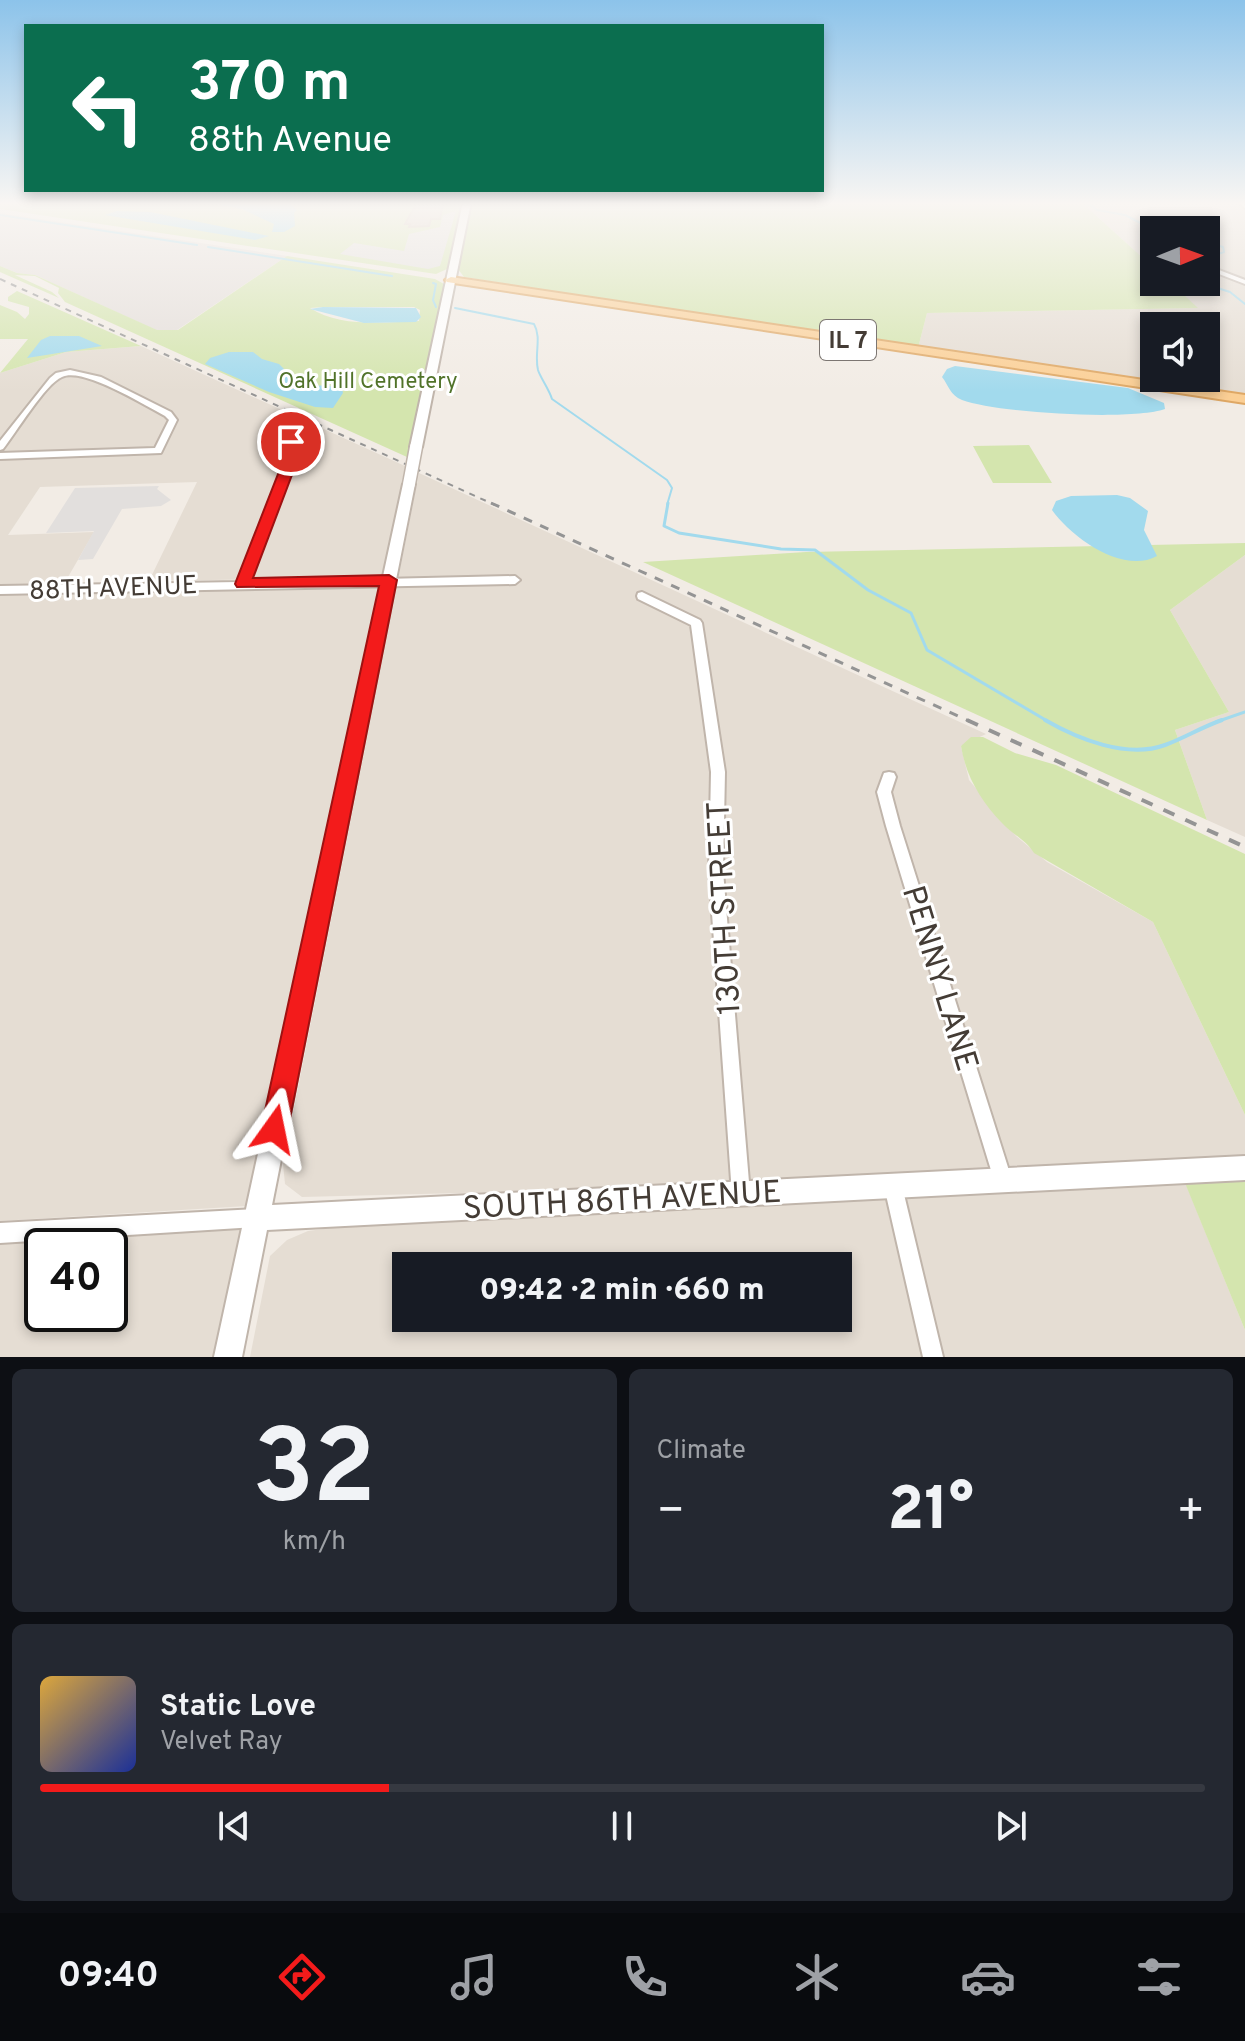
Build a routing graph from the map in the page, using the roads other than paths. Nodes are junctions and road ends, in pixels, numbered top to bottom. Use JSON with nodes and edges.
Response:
{"nodes":[{"id":1,"x":454,"y":265,"type":"edge"},
{"id":2,"x":1220,"y":272,"type":"edge"},
{"id":3,"x":451,"y":280,"type":"junction"},
{"id":4,"x":1245,"y":282,"type":"edge"},
{"id":5,"x":1245,"y":399,"type":"edge"},
{"id":6,"x":291,"y":442,"type":"dead end"},
{"id":7,"x":0,"y":447,"type":"edge"},
{"id":8,"x":0,"y":456,"type":"edge"},
{"id":9,"x":389,"y":580,"type":"junction"},
{"id":10,"x":515,"y":580,"type":"dead end"},
{"id":11,"x":243,"y":584,"type":"junction"},
{"id":12,"x":0,"y":590,"type":"edge"},
{"id":13,"x":642,"y":596,"type":"dead end"},
{"id":14,"x":889,"y":777,"type":"dead end"},
{"id":15,"x":1245,"y":1168,"type":"edge"},
{"id":16,"x":1003,"y":1180,"type":"junction"},
{"id":17,"x":893,"y":1186,"type":"junction"},
{"id":18,"x":741,"y":1194,"type":"junction"},
{"id":19,"x":256,"y":1218,"type":"junction"},
{"id":20,"x":0,"y":1233,"type":"edge"},
{"id":21,"x":228,"y":1357,"type":"edge"},
{"id":22,"x":933,"y":1357,"type":"edge"}],
"edges":[{"from":1,"to":3,"type":"street"},
{"from":2,"to":4,"type":"street"},
{"from":3,"to":5,"type":"main road","number":"IL 7"},
{"from":3,"to":9,"type":"street","bridge":true},
{"from":6,"to":11,"type":"street"},
{"from":7,"to":8,"type":"street"},
{"from":9,"to":10,"type":"street","name":"88TH AVENUE"},
{"from":9,"to":11,"type":"street","name":"88TH AVENUE"},
{"from":9,"to":19,"type":"street"},
{"from":11,"to":12,"type":"street","name":"88TH AVENUE"},
{"from":13,"to":18,"type":"street","name":"130TH STREET"},
{"from":14,"to":16,"type":"street","name":"PENNY LANE"},
{"from":15,"to":16,"type":"street","name":"SOUTH 86TH AVENUE"},
{"from":16,"to":17,"type":"street","name":"SOUTH 86TH AVENUE"},
{"from":17,"to":18,"type":"street","name":"SOUTH 86TH AVENUE"},
{"from":17,"to":22,"type":"street"},
{"from":18,"to":19,"type":"street","name":"SOUTH 86TH AVENUE"},
{"from":19,"to":20,"type":"street","name":"SOUTH 86TH AVENUE"},
{"from":19,"to":21,"type":"street"}]}
